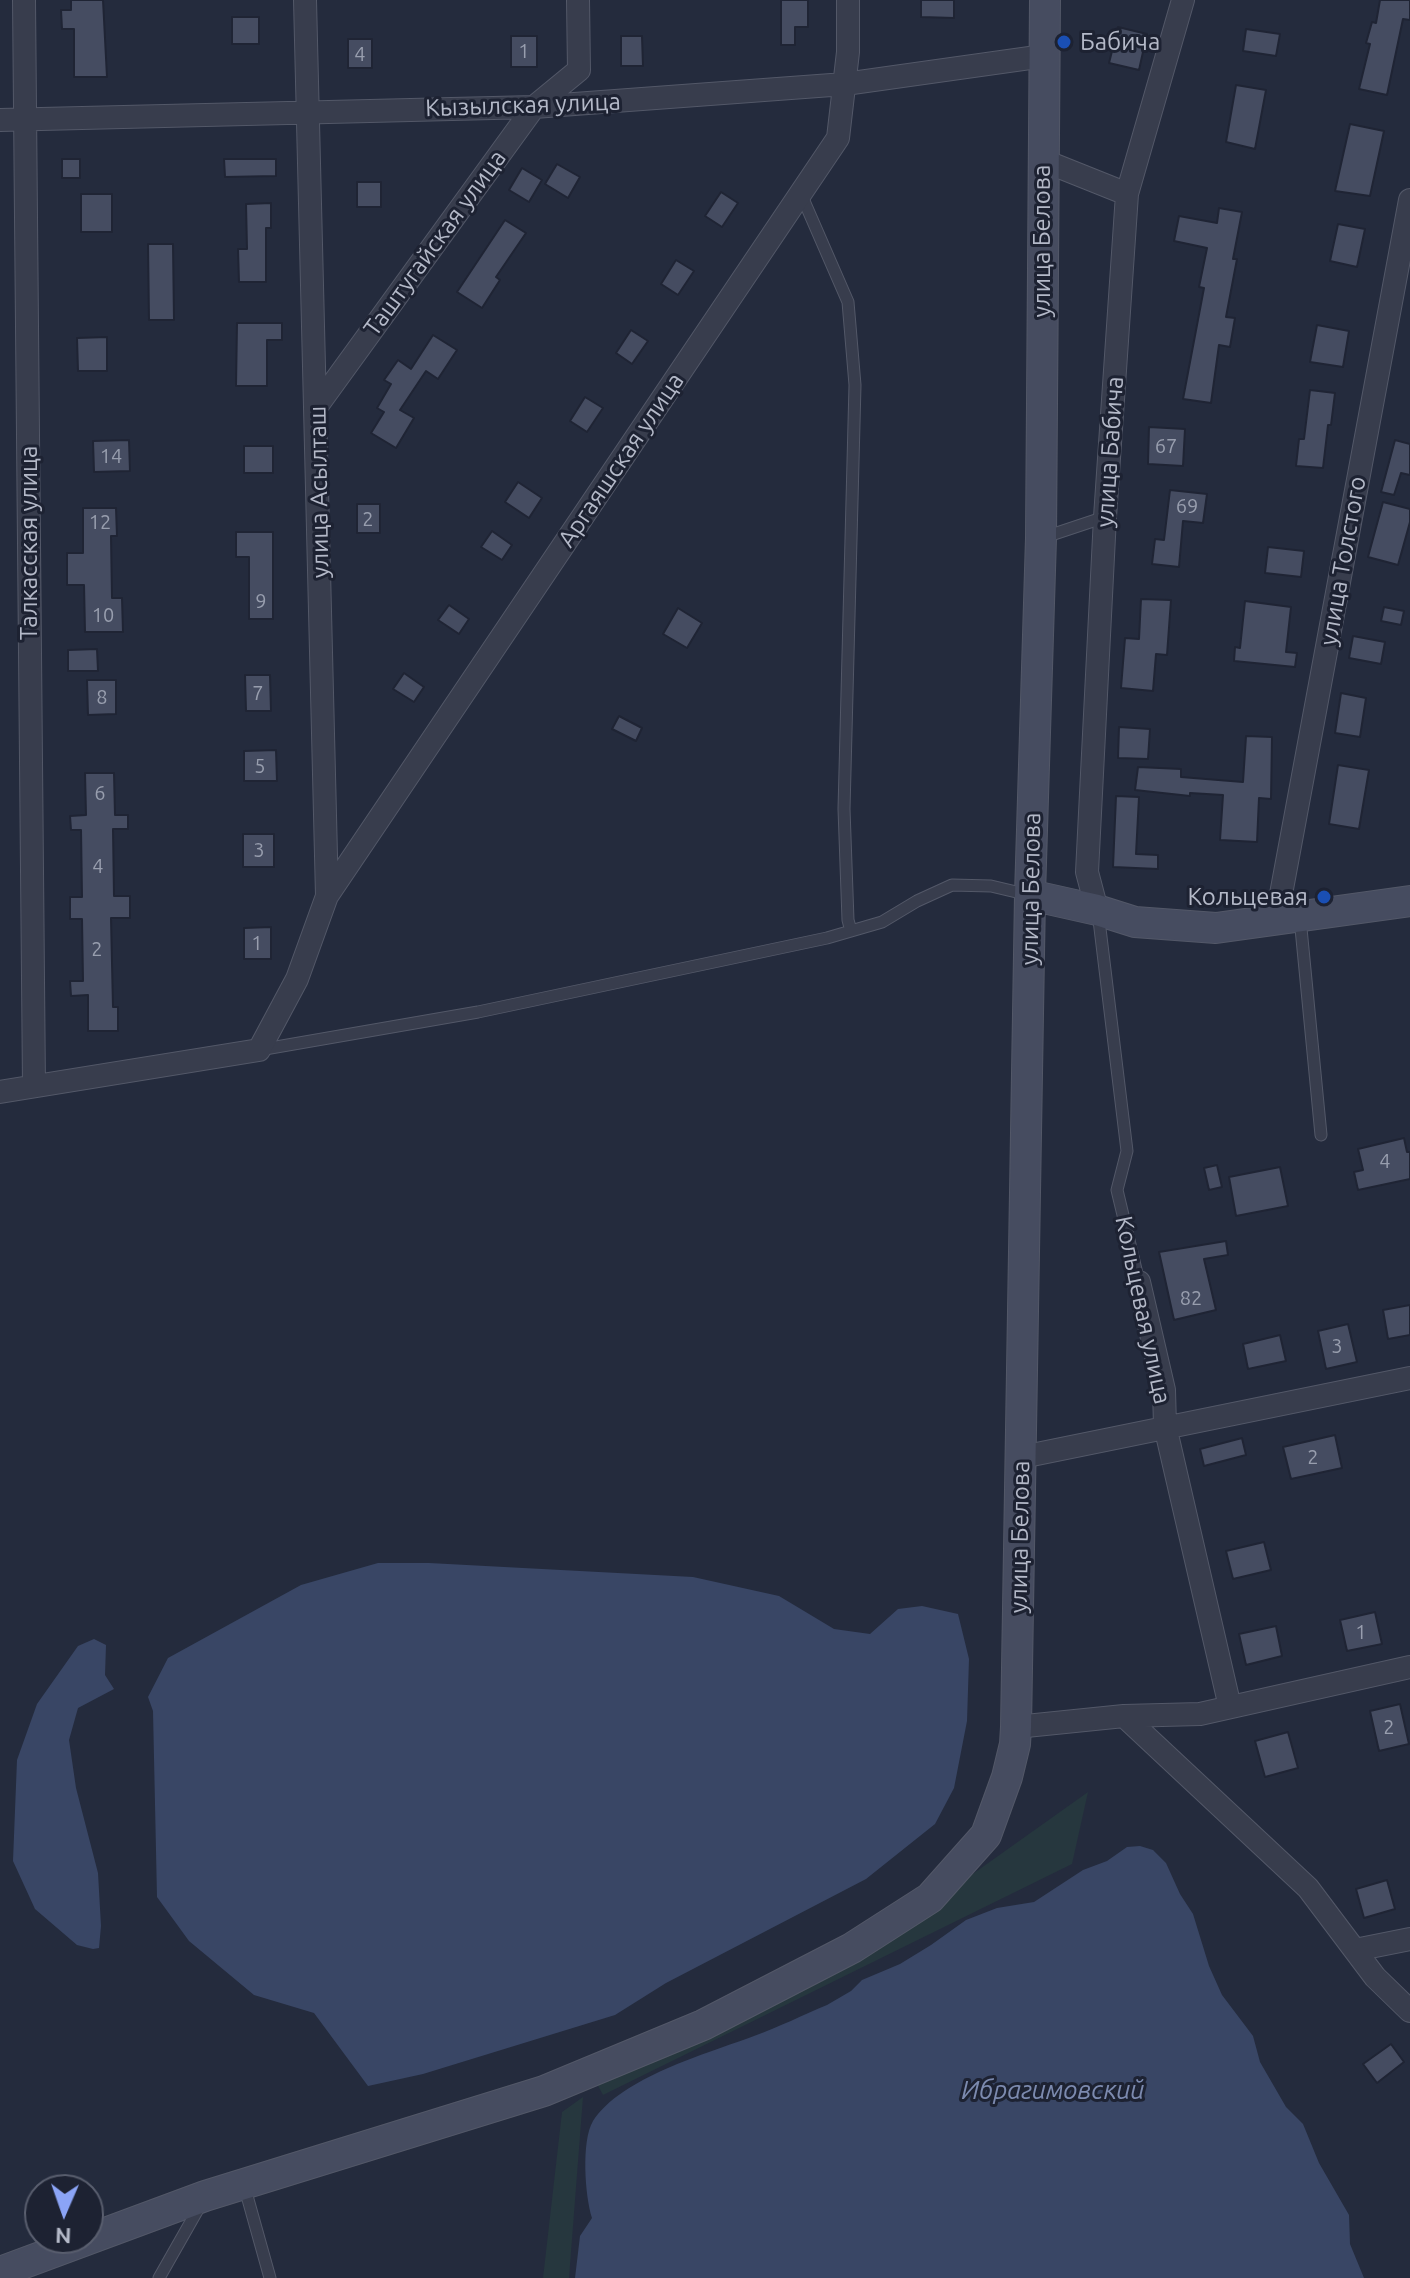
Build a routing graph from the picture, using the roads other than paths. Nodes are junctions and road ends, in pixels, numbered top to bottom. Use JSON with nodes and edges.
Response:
{"nodes":[{"id":1,"x":24,"y":0,"type":"edge"},
{"id":2,"x":305,"y":0,"type":"edge"},
{"id":3,"x":578,"y":0,"type":"edge"},
{"id":4,"x":848,"y":0,"type":"edge"},
{"id":5,"x":1045,"y":0,"type":"edge"},
{"id":6,"x":1183,"y":0,"type":"edge"},
{"id":7,"x":1044,"y":56,"type":"junction"},
{"id":8,"x":845,"y":84,"type":"junction"},
{"id":9,"x":534,"y":107,"type":"junction"},
{"id":10,"x":307,"y":112,"type":"junction"},
{"id":11,"x":25,"y":119,"type":"junction"},
{"id":12,"x":0,"y":120,"type":"edge"},
{"id":13,"x":1042,"y":160,"type":"junction"},
{"id":14,"x":801,"y":193,"type":"junction"},
{"id":15,"x":1127,"y":194,"type":"junction"},
{"id":16,"x":1410,"y":200,"type":"edge"},
{"id":17,"x":317,"y":406,"type":"junction"},
{"id":18,"x":1105,"y":517,"type":"junction"},
{"id":19,"x":1041,"y":538,"type":"junction"},
{"id":20,"x":1030,"y":895,"type":"junction"},
{"id":21,"x":327,"y":896,"type":"junction"},
{"id":22,"x":1410,"y":901,"type":"edge"},
{"id":23,"x":1097,"y":910,"type":"junction"},
{"id":24,"x":1288,"y":920,"type":"junction"},
{"id":25,"x":851,"y":931,"type":"junction"},
{"id":26,"x":259,"y":1050,"type":"junction"},
{"id":27,"x":34,"y":1086,"type":"junction"},
{"id":28,"x":0,"y":1092,"type":"edge"},
{"id":29,"x":1321,"y":1135,"type":"dead end"},
{"id":30,"x":1139,"y":1282,"type":"joint"},
{"id":31,"x":1410,"y":1378,"type":"edge"},
{"id":32,"x":1165,"y":1426,"type":"junction"},
{"id":33,"x":1022,"y":1457,"type":"junction"},
{"id":34,"x":1410,"y":1667,"type":"edge"},
{"id":35,"x":1230,"y":1707,"type":"junction"},
{"id":36,"x":1124,"y":1716,"type":"junction"},
{"id":37,"x":1016,"y":1727,"type":"junction"},
{"id":38,"x":1410,"y":1939,"type":"edge"},
{"id":39,"x":1355,"y":1950,"type":"junction"},
{"id":40,"x":1410,"y":2011,"type":"edge"},
{"id":41,"x":243,"y":2184,"type":"junction"},
{"id":42,"x":205,"y":2196,"type":"junction"},
{"id":43,"x":0,"y":2272,"type":"edge"},
{"id":44,"x":159,"y":2278,"type":"edge"},
{"id":45,"x":270,"y":2278,"type":"edge"}],
"edges":[{"from":1,"to":11,"type":"street","name":"Талкасская улица"},
{"from":2,"to":10,"type":"street","name":"улица Асылташ"},
{"from":3,"to":9,"type":"street","name":"Таштугайская улица"},
{"from":4,"to":8,"type":"street","name":"Аргаяшская улица"},
{"from":5,"to":7,"type":"main road","name":"улица Белова"},
{"from":6,"to":15,"type":"street","name":"улица Бабича"},
{"from":7,"to":8,"type":"street","name":"Кызылская улица"},
{"from":7,"to":13,"type":"main road","name":"улица Белова"},
{"from":8,"to":9,"type":"street","name":"Кызылская улица"},
{"from":8,"to":14,"type":"street","name":"Аргаяшская улица"},
{"from":9,"to":10,"type":"street","name":"Кызылская улица"},
{"from":9,"to":17,"type":"street","name":"Таштугайская улица"},
{"from":10,"to":11,"type":"street","name":"Кызылская улица"},
{"from":10,"to":17,"type":"street","name":"улица Асылташ"},
{"from":11,"to":12,"type":"street","name":"Кызылская улица"},
{"from":11,"to":27,"type":"street","name":"Талкасская улица"},
{"from":13,"to":15,"type":"street"},
{"from":13,"to":19,"type":"main road","name":"улица Белова"},
{"from":14,"to":21,"type":"street","name":"Аргаяшская улица"},
{"from":14,"to":25,"type":"lane"},
{"from":15,"to":18,"type":"street","name":"улица Бабича"},
{"from":16,"to":24,"type":"street","name":"улица Толстого"},
{"from":17,"to":21,"type":"street","name":"улица Асылташ"},
{"from":18,"to":19,"type":"lane"},
{"from":18,"to":23,"type":"street","name":"улица Бабича"},
{"from":19,"to":20,"type":"main road","name":"улица Белова"},
{"from":20,"to":23,"type":"main road"},
{"from":20,"to":25,"type":"lane"},
{"from":20,"to":33,"type":"main road","name":"улица Белова"},
{"from":21,"to":26,"type":"street","name":"улица Асылташ"},
{"from":22,"to":24,"type":"main road"},
{"from":23,"to":24,"type":"main road"},
{"from":23,"to":30,"type":"lane","name":"Кольцевая улица"},
{"from":24,"to":29,"type":"lane"},
{"from":25,"to":26,"type":"lane"},
{"from":26,"to":27,"type":"street"},
{"from":27,"to":28,"type":"street"},
{"from":30,"to":32,"type":"street","name":"Кольцевая улица"},
{"from":31,"to":32,"type":"street"},
{"from":32,"to":33,"type":"street"},
{"from":32,"to":35,"type":"street","name":"Кольцевая улица"},
{"from":33,"to":37,"type":"main road","name":"улица Белова"},
{"from":34,"to":35,"type":"street"},
{"from":35,"to":36,"type":"street"},
{"from":36,"to":37,"type":"street"},
{"from":36,"to":39,"type":"street"},
{"from":37,"to":41,"type":"main road","name":"улица Белова"},
{"from":38,"to":39,"type":"street"},
{"from":39,"to":40,"type":"street"},
{"from":41,"to":42,"type":"main road","name":"улица Белова"},
{"from":41,"to":45,"type":"lane"},
{"from":42,"to":43,"type":"main road","name":"улица Белова"},
{"from":42,"to":44,"type":"lane"}]}
